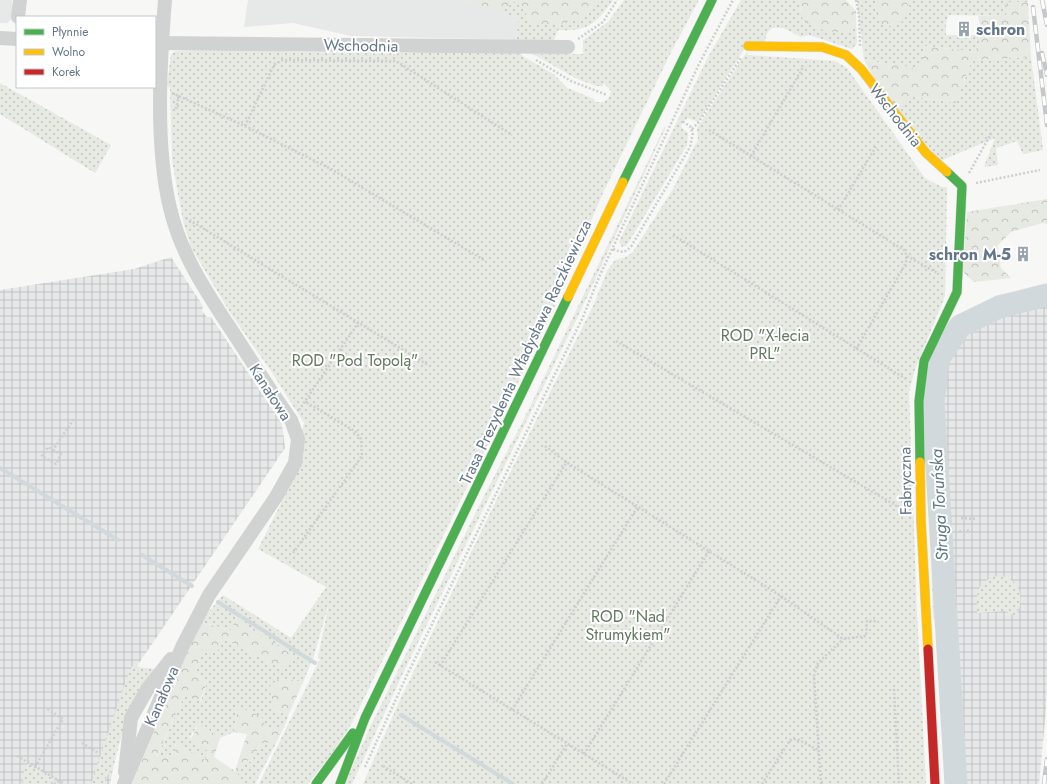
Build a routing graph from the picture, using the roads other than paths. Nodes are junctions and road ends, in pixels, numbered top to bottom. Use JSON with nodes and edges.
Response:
{"nodes":[{"id":1,"x":20,"y":0,"type":"edge"},
{"id":2,"x":165,"y":0,"type":"edge"},
{"id":3,"x":712,"y":0,"type":"edge"},
{"id":4,"x":18,"y":16,"type":"edge"},
{"id":5,"x":0,"y":38,"type":"edge"},
{"id":6,"x":16,"y":38,"type":"edge"},
{"id":7,"x":158,"y":43,"type":"edge"},
{"id":8,"x":568,"y":46,"type":"road end"},
{"id":9,"x":748,"y":46,"type":"road end"},
{"id":10,"x":962,"y":186,"type":"joint"},
{"id":11,"x":365,"y":718,"type":"junction"},
{"id":12,"x":124,"y":784,"type":"edge"},
{"id":13,"x":316,"y":784,"type":"edge"},
{"id":14,"x":340,"y":784,"type":"edge"},
{"id":15,"x":935,"y":784,"type":"edge"}],
"edges":[{"from":1,"to":4,"type":"street"},
{"from":2,"to":7,"type":"street","name":"Kanałowa"},
{"from":3,"to":11,"type":"main road","name":"Trasa Prezydenta Władysława Raczkiewicza"},
{"from":5,"to":6,"type":"street"},
{"from":7,"to":8,"type":"street","name":"Wschodnia"},
{"from":7,"to":12,"type":"street","name":"Kanałowa"},
{"from":9,"to":10,"type":"main road","name":"Wschodnia"},
{"from":10,"to":15,"type":"main road","name":"Fabryczna"},
{"from":11,"to":13,"type":"main road","name":"Trasa Prezydenta Władysława Raczkiewicza"},
{"from":11,"to":14,"type":"main road","name":"Trasa Prezydenta Władysława Raczkiewicza"}]}
